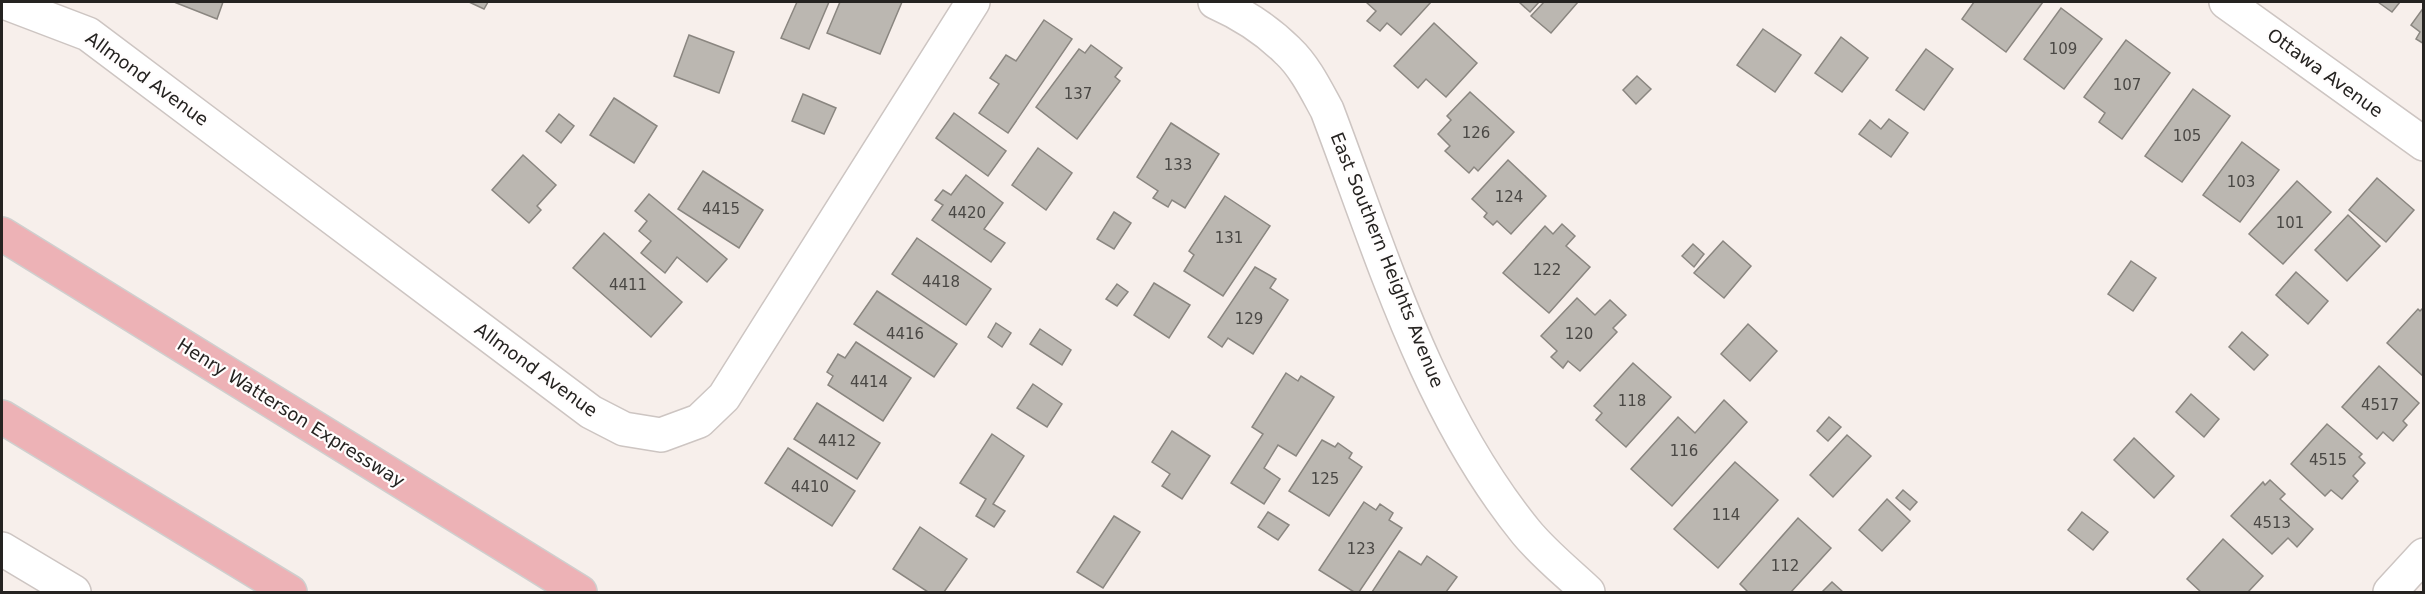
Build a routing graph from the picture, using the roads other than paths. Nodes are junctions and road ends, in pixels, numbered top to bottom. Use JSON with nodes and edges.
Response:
{"nodes":[{"id":1,"x":4,"y":2,"type":"edge"},
{"id":2,"x":973,"y":2,"type":"edge"},
{"id":3,"x":1215,"y":2,"type":"edge"},
{"id":4,"x":2226,"y":2,"type":"edge"},
{"id":5,"x":2424,"y":144,"type":"edge"},
{"id":6,"x":12,"y":241,"type":"edge"},
{"id":7,"x":2,"y":417,"type":"edge"},
{"id":8,"x":2,"y":549,"type":"edge"},
{"id":9,"x":2424,"y":555,"type":"edge"},
{"id":10,"x":74,"y":592,"type":"edge"},
{"id":11,"x":290,"y":592,"type":"edge"},
{"id":12,"x":580,"y":592,"type":"edge"},
{"id":13,"x":1588,"y":592,"type":"edge"},
{"id":14,"x":2390,"y":592,"type":"edge"}],
"edges":[{"from":1,"to":2,"type":"street","name":"Allmond Avenue"},
{"from":3,"to":13,"type":"street","name":"East Southern Heights Avenue"},
{"from":4,"to":5,"type":"street","name":"Ottawa Avenue"},
{"from":6,"to":12,"type":"highway","name":"Henry Watterson Expressway"},
{"from":7,"to":11,"type":"highway"},
{"from":8,"to":10,"type":"street"},
{"from":9,"to":14,"type":"street"}]}
